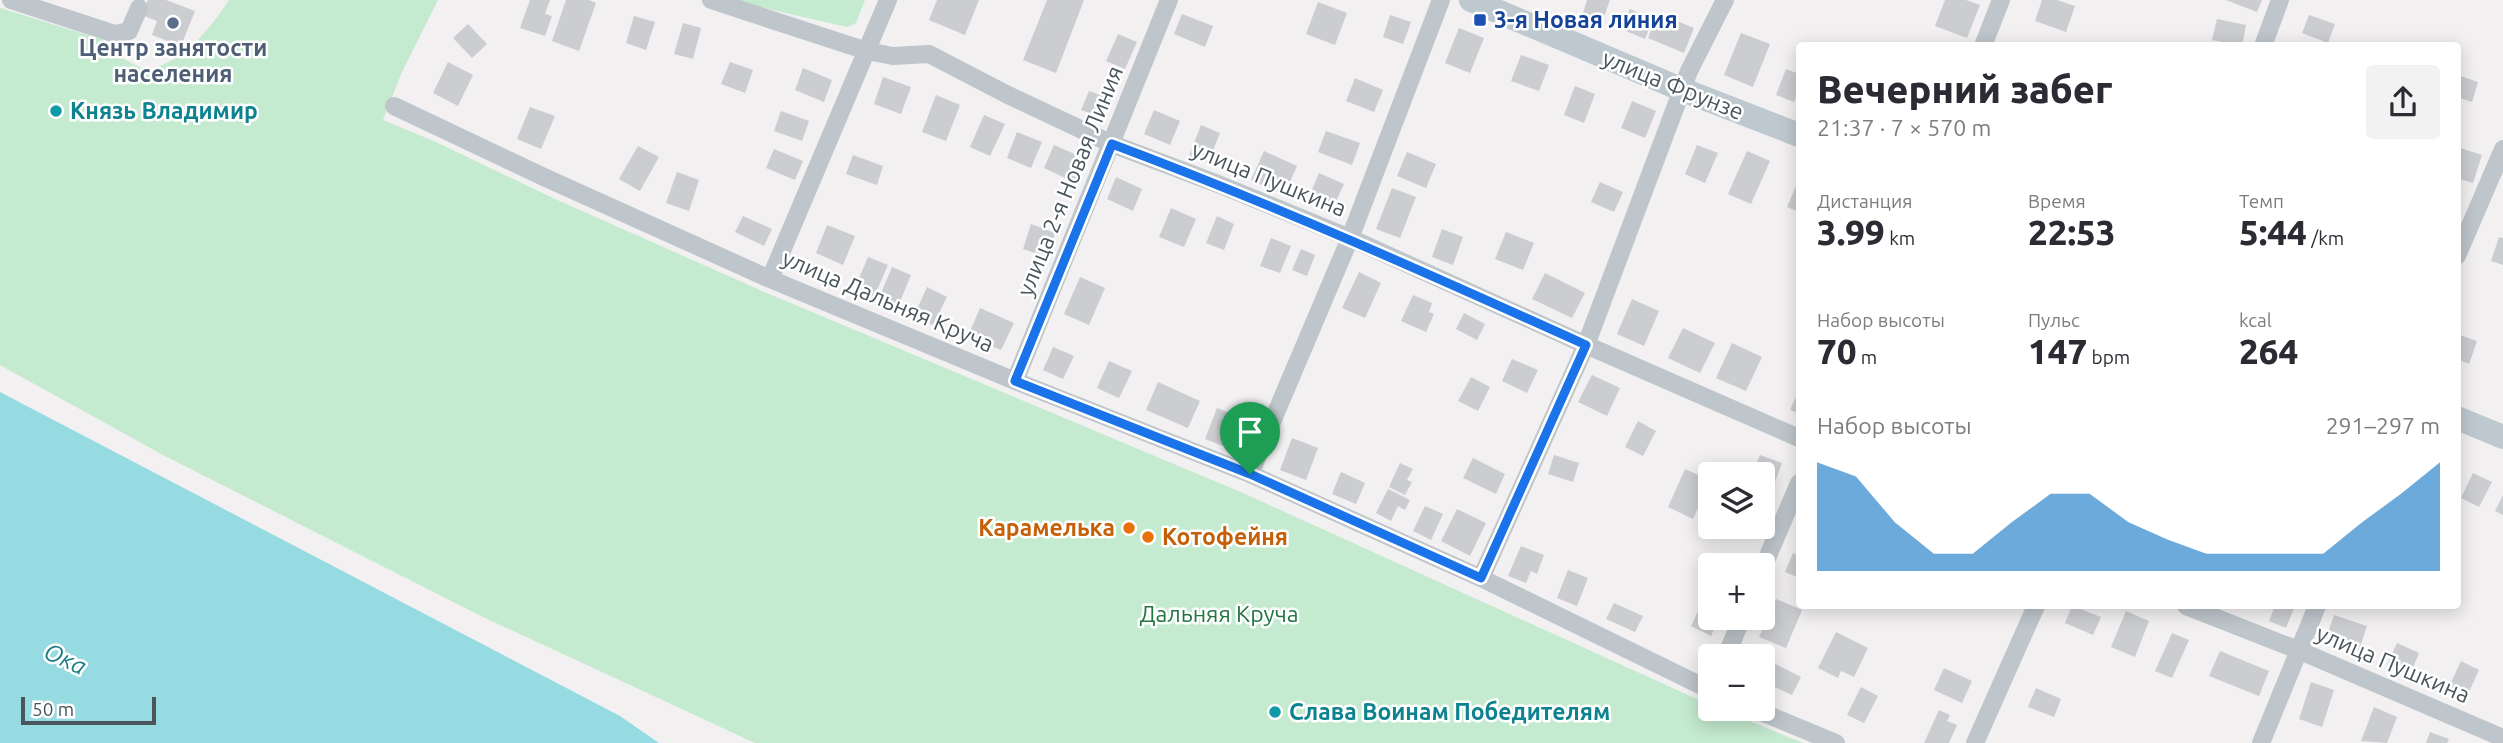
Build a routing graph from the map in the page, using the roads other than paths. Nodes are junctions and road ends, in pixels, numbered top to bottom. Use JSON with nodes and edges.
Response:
{"nodes":[{"id":1,"x":11,"y":0,"type":"edge"},
{"id":2,"x":711,"y":0,"type":"edge"},
{"id":3,"x":888,"y":0,"type":"edge"},
{"id":4,"x":1169,"y":0,"type":"edge"},
{"id":5,"x":1441,"y":0,"type":"edge"},
{"id":6,"x":1471,"y":0,"type":"edge"},
{"id":7,"x":1725,"y":0,"type":"edge"},
{"id":8,"x":2001,"y":0,"type":"edge"},
{"id":9,"x":2280,"y":0,"type":"edge"},
{"id":10,"x":139,"y":8,"type":"dead end"},
{"id":11,"x":1985,"y":42,"type":"edge"},
{"id":12,"x":2264,"y":42,"type":"edge"},
{"id":13,"x":867,"y":51,"type":"junction"},
{"id":14,"x":1683,"y":90,"type":"junction"},
{"id":15,"x":394,"y":106,"type":"dead end"},
{"id":16,"x":1796,"y":134,"type":"edge"},
{"id":17,"x":1112,"y":144,"type":"junction"},
{"id":18,"x":2503,"y":149,"type":"edge"},
{"id":19,"x":1350,"y":239,"type":"junction"},
{"id":20,"x":2461,"y":247,"type":"edge"},
{"id":21,"x":770,"y":279,"type":"junction"},
{"id":22,"x":1586,"y":345,"type":"junction"},
{"id":23,"x":1015,"y":381,"type":"junction"},
{"id":24,"x":2461,"y":420,"type":"edge"},
{"id":25,"x":1796,"y":437,"type":"edge"},
{"id":26,"x":2503,"y":438,"type":"edge"},
{"id":27,"x":1250,"y":474,"type":"junction"},
{"id":28,"x":1796,"y":490,"type":"edge"},
{"id":29,"x":1769,"y":553,"type":"edge"},
{"id":30,"x":1481,"y":578,"type":"junction"},
{"id":31,"x":2035,"y":609,"type":"edge"},
{"id":32,"x":2194,"y":609,"type":"edge"},
{"id":33,"x":2316,"y":609,"type":"edge"},
{"id":34,"x":2298,"y":650,"type":"junction"},
{"id":35,"x":1698,"y":684,"type":"edge"},
{"id":36,"x":1775,"y":718,"type":"edge"},
{"id":37,"x":2503,"y":738,"type":"edge"},
{"id":38,"x":1836,"y":743,"type":"edge"},
{"id":39,"x":1975,"y":743,"type":"edge"},
{"id":40,"x":2261,"y":743,"type":"edge"}],
"edges":[{"from":1,"to":10,"type":"street"},
{"from":2,"to":13,"type":"street","name":"улица Пушкина"},
{"from":3,"to":13,"type":"street"},
{"from":4,"to":17,"type":"street","name":"улица 2-я Новая Линия"},
{"from":5,"to":19,"type":"street"},
{"from":6,"to":14,"type":"main road","name":"улица Фрунзе"},
{"from":7,"to":14,"type":"street"},
{"from":8,"to":11,"type":"street"},
{"from":9,"to":12,"type":"street"},
{"from":13,"to":17,"type":"street","name":"улица Пушкина"},
{"from":13,"to":21,"type":"street"},
{"from":14,"to":16,"type":"main road","name":"улица Фрунзе"},
{"from":14,"to":22,"type":"street"},
{"from":15,"to":21,"type":"street","name":"улица Дальняя Круча"},
{"from":17,"to":19,"type":"street","name":"улица Пушкина"},
{"from":17,"to":23,"type":"street","name":"улица 2-я Новая Линия"},
{"from":18,"to":20,"type":"street"},
{"from":19,"to":22,"type":"street","name":"улица Пушкина"},
{"from":19,"to":27,"type":"street"},
{"from":21,"to":23,"type":"street","name":"улица Дальняя Круча"},
{"from":22,"to":25,"type":"street","name":"улица Пушкина"},
{"from":22,"to":30,"type":"street"},
{"from":23,"to":27,"type":"street","name":"улица Дальняя Круча"},
{"from":24,"to":26,"type":"main road"},
{"from":27,"to":30,"type":"street","name":"улица Дальняя Круча"},
{"from":28,"to":29,"type":"street"},
{"from":30,"to":35,"type":"street","name":"улица Дальняя Круча"},
{"from":31,"to":39,"type":"street"},
{"from":32,"to":34,"type":"street","name":"улица Пушкина"},
{"from":33,"to":34,"type":"street"},
{"from":34,"to":37,"type":"street","name":"улица Пушкина"},
{"from":34,"to":40,"type":"street"},
{"from":36,"to":38,"type":"street"}]}
